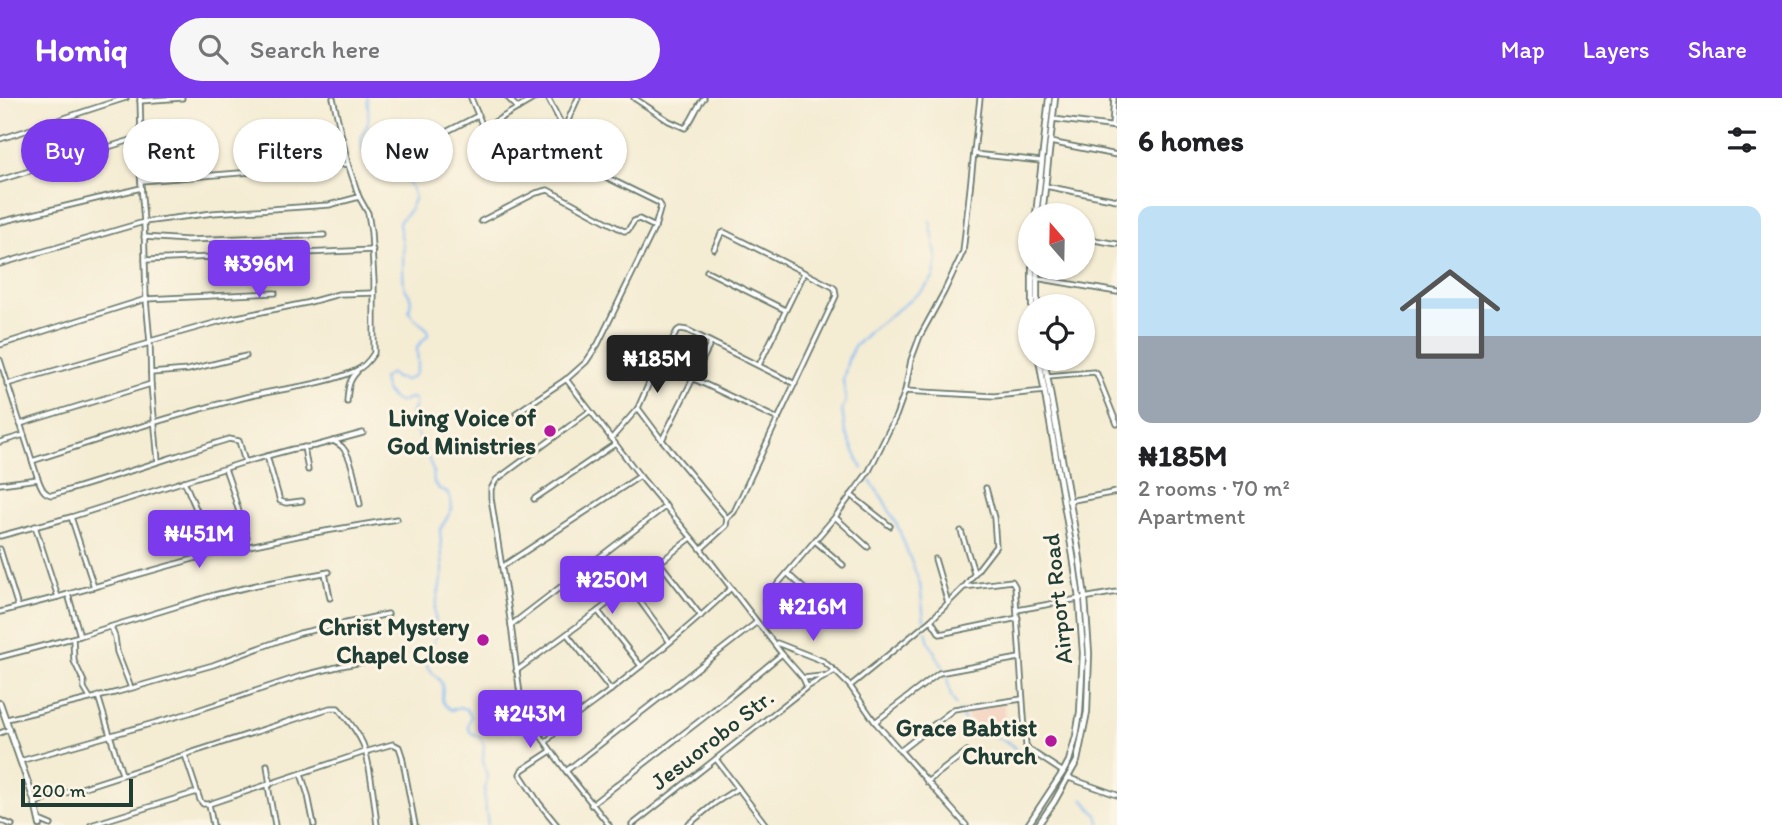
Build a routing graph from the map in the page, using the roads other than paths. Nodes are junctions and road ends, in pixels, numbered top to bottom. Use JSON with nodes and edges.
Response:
{"nodes":[{"id":1,"x":126,"y":98,"type":"edge"},
{"id":2,"x":182,"y":98,"type":"edge"},
{"id":3,"x":333,"y":98,"type":"edge"},
{"id":4,"x":471,"y":98,"type":"edge"},
{"id":5,"x":508,"y":98,"type":"edge"},
{"id":6,"x":535,"y":98,"type":"edge"},
{"id":7,"x":548,"y":98,"type":"edge"},
{"id":8,"x":578,"y":98,"type":"edge"},
{"id":9,"x":634,"y":98,"type":"edge"},
{"id":10,"x":704,"y":98,"type":"edge"},
{"id":11,"x":979,"y":98,"type":"edge"},
{"id":12,"x":1049,"y":98,"type":"edge"},
{"id":13,"x":1055,"y":98,"type":"edge"},
{"id":14,"x":1114,"y":98,"type":"edge"},
{"id":15,"x":140,"y":100,"type":"edge"},
{"id":16,"x":518,"y":108,"type":"junction"},
{"id":17,"x":479,"y":115,"type":"junction"},
{"id":18,"x":141,"y":119,"type":"edge"},
{"id":19,"x":481,"y":119,"type":"edge"},
{"id":20,"x":499,"y":119,"type":"edge"},
{"id":21,"x":559,"y":119,"type":"edge"},
{"id":22,"x":569,"y":119,"type":"edge"},
{"id":23,"x":1053,"y":119,"type":"junction"},
{"id":24,"x":1115,"y":127,"type":"edge"},
{"id":25,"x":453,"y":128,"type":"edge"},
{"id":26,"x":0,"y":139,"type":"edge"},
{"id":27,"x":123,"y":142,"type":"edge"},
{"id":28,"x":1050,"y":142,"type":"junction"},
{"id":29,"x":974,"y":155,"type":"junction"},
{"id":30,"x":1117,"y":155,"type":"edge"},
{"id":31,"x":1041,"y":161,"type":"junction"},
{"id":32,"x":348,"y":164,"type":"junction"},
{"id":33,"x":219,"y":175,"type":"edge"},
{"id":34,"x":0,"y":180,"type":"edge"},
{"id":35,"x":141,"y":182,"type":"edge"},
{"id":36,"x":616,"y":182,"type":"edge"},
{"id":37,"x":1045,"y":186,"type":"junction"},
{"id":38,"x":142,"y":188,"type":"junction"},
{"id":39,"x":359,"y":197,"type":"junction"},
{"id":40,"x":1117,"y":200,"type":"edge"},
{"id":41,"x":1038,"y":203,"type":"edge"},
{"id":42,"x":1043,"y":203,"type":"edge"},
{"id":43,"x":481,"y":221,"type":"dead end"},
{"id":44,"x":0,"y":222,"type":"edge"},
{"id":45,"x":144,"y":222,"type":"junction"},
{"id":46,"x":654,"y":227,"type":"junction"},
{"id":47,"x":324,"y":235,"type":"dead end"},
{"id":48,"x":145,"y":237,"type":"junction"},
{"id":49,"x":1096,"y":240,"type":"edge"},
{"id":50,"x":1117,"y":244,"type":"edge"},
{"id":51,"x":715,"y":249,"type":"dead end"},
{"id":52,"x":373,"y":250,"type":"junction"},
{"id":53,"x":145,"y":260,"type":"junction"},
{"id":54,"x":0,"y":264,"type":"edge"},
{"id":55,"x":707,"y":271,"type":"dead end"},
{"id":56,"x":804,"y":272,"type":"junction"},
{"id":57,"x":1048,"y":280,"type":"edge"},
{"id":58,"x":1117,"y":292,"type":"edge"},
{"id":59,"x":275,"y":293,"type":"dead end"},
{"id":60,"x":374,"y":293,"type":"junction"},
{"id":61,"x":146,"y":299,"type":"junction"},
{"id":62,"x":785,"y":310,"type":"junction"},
{"id":63,"x":150,"y":342,"type":"junction"},
{"id":64,"x":712,"y":343,"type":"junction"},
{"id":65,"x":0,"y":345,"type":"edge"},
{"id":66,"x":246,"y":356,"type":"dead end"},
{"id":67,"x":0,"y":360,"type":"edge"},
{"id":68,"x":759,"y":366,"type":"junction"},
{"id":69,"x":358,"y":370,"type":"junction"},
{"id":70,"x":1041,"y":371,"type":"edge"},
{"id":71,"x":1047,"y":371,"type":"edge"},
{"id":72,"x":151,"y":373,"type":"junction"},
{"id":73,"x":1048,"y":376,"type":"junction"},
{"id":74,"x":3,"y":379,"type":"edge"},
{"id":75,"x":566,"y":379,"type":"junction"},
{"id":76,"x":694,"y":379,"type":"junction"},
{"id":77,"x":7,"y":384,"type":"junction"},
{"id":78,"x":151,"y":384,"type":"junction"},
{"id":79,"x":795,"y":384,"type":"junction"},
{"id":80,"x":905,"y":391,"type":"junction"},
{"id":81,"x":1045,"y":391,"type":"junction"},
{"id":82,"x":347,"y":402,"type":"dead end"},
{"id":83,"x":638,"y":408,"type":"junction"},
{"id":84,"x":1115,"y":408,"type":"edge"},
{"id":85,"x":590,"y":411,"type":"junction"},
{"id":86,"x":516,"y":413,"type":"dead end"},
{"id":87,"x":779,"y":419,"type":"junction"},
{"id":88,"x":154,"y":421,"type":"junction"},
{"id":89,"x":20,"y":424,"type":"junction"},
{"id":90,"x":1117,"y":424,"type":"edge"},
{"id":91,"x":363,"y":433,"type":"dead end"},
{"id":92,"x":23,"y":435,"type":"junction"},
{"id":93,"x":611,"y":439,"type":"junction"},
{"id":94,"x":662,"y":440,"type":"junction"},
{"id":95,"x":333,"y":441,"type":"junction"},
{"id":96,"x":0,"y":442,"type":"edge"},
{"id":97,"x":615,"y":444,"type":"junction"},
{"id":98,"x":304,"y":447,"type":"junction"},
{"id":99,"x":267,"y":456,"type":"junction"},
{"id":100,"x":32,"y":461,"type":"junction"},
{"id":101,"x":158,"y":461,"type":"junction"},
{"id":102,"x":245,"y":462,"type":"junction"},
{"id":103,"x":225,"y":469,"type":"junction"},
{"id":104,"x":308,"y":470,"type":"dead end"},
{"id":105,"x":640,"y":476,"type":"junction"},
{"id":106,"x":38,"y":479,"type":"junction"},
{"id":107,"x":184,"y":481,"type":"junction"},
{"id":108,"x":0,"y":484,"type":"edge"},
{"id":109,"x":986,"y":488,"type":"dead end"},
{"id":110,"x":1117,"y":492,"type":"edge"},
{"id":111,"x":851,"y":495,"type":"junction"},
{"id":112,"x":534,"y":499,"type":"dead end"},
{"id":113,"x":302,"y":501,"type":"dead end"},
{"id":114,"x":1069,"y":501,"type":"junction"},
{"id":115,"x":360,"y":504,"type":"dead end"},
{"id":116,"x":666,"y":506,"type":"junction"},
{"id":117,"x":71,"y":517,"type":"junction"},
{"id":118,"x":835,"y":517,"type":"junction"},
{"id":119,"x":727,"y":518,"type":"junction"},
{"id":120,"x":397,"y":519,"type":"dead end"},
{"id":121,"x":35,"y":526,"type":"junction"},
{"id":122,"x":890,"y":526,"type":"dead end"},
{"id":123,"x":961,"y":531,"type":"dead end"},
{"id":124,"x":0,"y":536,"type":"edge"},
{"id":125,"x":247,"y":537,"type":"dead end"},
{"id":126,"x":691,"y":538,"type":"junction"},
{"id":127,"x":815,"y":541,"type":"junction"},
{"id":128,"x":868,"y":547,"type":"dead end"},
{"id":129,"x":0,"y":549,"type":"edge"},
{"id":130,"x":701,"y":549,"type":"junction"},
{"id":131,"x":208,"y":551,"type":"dead end"},
{"id":132,"x":935,"y":559,"type":"dead end"},
{"id":133,"x":660,"y":563,"type":"junction"},
{"id":134,"x":843,"y":565,"type":"dead end"},
{"id":135,"x":503,"y":566,"type":"junction"},
{"id":136,"x":974,"y":572,"type":"junction"},
{"id":137,"x":787,"y":573,"type":"junction"},
{"id":138,"x":629,"y":586,"type":"junction"},
{"id":139,"x":94,"y":587,"type":"junction"},
{"id":140,"x":964,"y":587,"type":"junction"},
{"id":141,"x":731,"y":588,"type":"junction"},
{"id":142,"x":1117,"y":592,"type":"edge"},
{"id":143,"x":809,"y":593,"type":"dead end"},
{"id":144,"x":68,"y":594,"type":"junction"},
{"id":145,"x":58,"y":597,"type":"junction"},
{"id":146,"x":1085,"y":597,"type":"junction"},
{"id":147,"x":330,"y":598,"type":"dead end"},
{"id":148,"x":1079,"y":599,"type":"junction"},
{"id":149,"x":948,"y":603,"type":"junction"},
{"id":150,"x":18,"y":607,"type":"junction"},
{"id":151,"x":1017,"y":610,"type":"junction"},
{"id":152,"x":0,"y":611,"type":"edge"},
{"id":153,"x":598,"y":611,"type":"junction"},
{"id":154,"x":388,"y":614,"type":"dead end"},
{"id":155,"x":701,"y":616,"type":"junction"},
{"id":156,"x":1018,"y":618,"type":"junction"},
{"id":157,"x":931,"y":620,"type":"junction"},
{"id":158,"x":757,"y":622,"type":"junction"},
{"id":159,"x":784,"y":623,"type":"dead end"},
{"id":160,"x":511,"y":625,"type":"junction"},
{"id":161,"x":111,"y":626,"type":"junction"},
{"id":162,"x":566,"y":634,"type":"junction"},
{"id":163,"x":80,"y":636,"type":"junction"},
{"id":164,"x":73,"y":638,"type":"junction"},
{"id":165,"x":670,"y":642,"type":"junction"},
{"id":166,"x":775,"y":643,"type":"junction"},
{"id":167,"x":782,"y":654,"type":"junction"},
{"id":168,"x":0,"y":657,"type":"edge"},
{"id":169,"x":1020,"y":658,"type":"junction"},
{"id":170,"x":379,"y":659,"type":"dead end"},
{"id":171,"x":640,"y":666,"type":"junction"},
{"id":172,"x":516,"y":671,"type":"junction"},
{"id":173,"x":835,"y":671,"type":"junction"},
{"id":174,"x":823,"y":676,"type":"junction"},
{"id":175,"x":803,"y":678,"type":"junction"},
{"id":176,"x":850,"y":686,"type":"junction"},
{"id":177,"x":807,"y":687,"type":"junction"},
{"id":178,"x":131,"y":688,"type":"junction"},
{"id":179,"x":611,"y":690,"type":"junction"},
{"id":180,"x":99,"y":696,"type":"junction"},
{"id":181,"x":90,"y":698,"type":"junction"},
{"id":182,"x":1022,"y":699,"type":"junction"},
{"id":183,"x":0,"y":703,"type":"edge"},
{"id":184,"x":6,"y":719,"type":"junction"},
{"id":185,"x":875,"y":722,"type":"junction"},
{"id":186,"x":10,"y":729,"type":"junction"},
{"id":187,"x":0,"y":733,"type":"edge"},
{"id":188,"x":110,"y":735,"type":"junction"},
{"id":189,"x":546,"y":743,"type":"junction"},
{"id":190,"x":551,"y":751,"type":"junction"},
{"id":191,"x":900,"y":751,"type":"junction"},
{"id":192,"x":967,"y":751,"type":"dead end"},
{"id":193,"x":365,"y":752,"type":"junction"},
{"id":194,"x":185,"y":755,"type":"junction"},
{"id":195,"x":716,"y":759,"type":"junction"},
{"id":196,"x":20,"y":761,"type":"junction"},
{"id":197,"x":267,"y":765,"type":"dead end"},
{"id":198,"x":566,"y":771,"type":"junction"},
{"id":199,"x":1063,"y":772,"type":"junction"},
{"id":200,"x":301,"y":774,"type":"junction"},
{"id":201,"x":122,"y":775,"type":"dead end"},
{"id":202,"x":1069,"y":778,"type":"junction"},
{"id":203,"x":927,"y":782,"type":"junction"},
{"id":204,"x":269,"y":785,"type":"junction"},
{"id":205,"x":738,"y":788,"type":"junction"},
{"id":206,"x":197,"y":792,"type":"junction"},
{"id":207,"x":1117,"y":795,"type":"edge"},
{"id":208,"x":35,"y":803,"type":"junction"},
{"id":209,"x":209,"y":804,"type":"junction"},
{"id":210,"x":591,"y":804,"type":"junction"},
{"id":211,"x":0,"y":820,"type":"edge"},
{"id":212,"x":762,"y":820,"type":"junction"},
{"id":213,"x":39,"y":822,"type":"edge"},
{"id":214,"x":12,"y":825,"type":"edge"},
{"id":215,"x":51,"y":825,"type":"edge"},
{"id":216,"x":91,"y":825,"type":"edge"},
{"id":217,"x":213,"y":825,"type":"edge"},
{"id":218,"x":275,"y":825,"type":"edge"},
{"id":219,"x":314,"y":825,"type":"edge"},
{"id":220,"x":377,"y":825,"type":"edge"},
{"id":221,"x":415,"y":825,"type":"edge"},
{"id":222,"x":557,"y":825,"type":"edge"},
{"id":223,"x":609,"y":825,"type":"edge"},
{"id":224,"x":632,"y":825,"type":"edge"},
{"id":225,"x":688,"y":825,"type":"edge"},
{"id":226,"x":755,"y":825,"type":"edge"},
{"id":227,"x":766,"y":825,"type":"edge"},
{"id":228,"x":966,"y":825,"type":"edge"},
{"id":229,"x":1028,"y":825,"type":"edge"},
{"id":230,"x":1038,"y":825,"type":"edge"}],
"edges":[{"from":1,"to":26,"type":"street"},
{"from":2,"to":15,"type":"street"},
{"from":3,"to":32,"type":"street"},
{"from":4,"to":17,"type":"street"},
{"from":5,"to":16,"type":"street"},
{"from":6,"to":16,"type":"street"},
{"from":7,"to":21,"type":"street"},
{"from":8,"to":22,"type":"street"},
{"from":9,"to":10,"type":"street"},
{"from":11,"to":29,"type":"street"},
{"from":12,"to":31,"type":"main road"},
{"from":13,"to":23,"type":"main road"},
{"from":14,"to":24,"type":"street"},
{"from":15,"to":18,"type":"street"},
{"from":16,"to":20,"type":"street"},
{"from":17,"to":19,"type":"street"},
{"from":17,"to":25,"type":"street"},
{"from":23,"to":24,"type":"street"},
{"from":23,"to":28,"type":"main road"},
{"from":27,"to":34,"type":"street"},
{"from":28,"to":30,"type":"street"},
{"from":28,"to":37,"type":"main road"},
{"from":29,"to":31,"type":"street"},
{"from":29,"to":80,"type":"street"},
{"from":31,"to":41,"type":"main road"},
{"from":32,"to":33,"type":"street"},
{"from":32,"to":39,"type":"street"},
{"from":35,"to":38,"type":"street"},
{"from":36,"to":46,"type":"street"},
{"from":37,"to":40,"type":"street"},
{"from":37,"to":42,"type":"main road"},
{"from":38,"to":44,"type":"street"},
{"from":38,"to":45,"type":"street"},
{"from":39,"to":45,"type":"street"},
{"from":39,"to":52,"type":"street"},
{"from":43,"to":46,"type":"street"},
{"from":45,"to":48,"type":"street"},
{"from":45,"to":54,"type":"street"},
{"from":46,"to":75,"type":"street"},
{"from":47,"to":48,"type":"street"},
{"from":48,"to":53,"type":"street"},
{"from":49,"to":50,"type":"street"},
{"from":51,"to":56,"type":"street"},
{"from":52,"to":53,"type":"street"},
{"from":52,"to":60,"type":"street"},
{"from":53,"to":61,"type":"street"},
{"from":55,"to":62,"type":"street"},
{"from":56,"to":62,"type":"street"},
{"from":56,"to":79,"type":"street"},
{"from":57,"to":58,"type":"street"},
{"from":59,"to":61,"type":"street"},
{"from":60,"to":63,"type":"street"},
{"from":60,"to":69,"type":"street"},
{"from":61,"to":63,"type":"street"},
{"from":61,"to":65,"type":"street"},
{"from":62,"to":68,"type":"street"},
{"from":63,"to":72,"type":"street"},
{"from":63,"to":77,"type":"street"},
{"from":64,"to":68,"type":"street"},
{"from":64,"to":76,"type":"street"},
{"from":64,"to":83,"type":"street"},
{"from":66,"to":72,"type":"street"},
{"from":67,"to":74,"type":"street"},
{"from":68,"to":79,"type":"street"},
{"from":69,"to":82,"type":"street"},
{"from":69,"to":88,"type":"street"},
{"from":70,"to":81,"type":"main road","name":"Airport Road"},
{"from":71,"to":73,"type":"main road","name":"Airport Road"},
{"from":72,"to":78,"type":"street"},
{"from":73,"to":84,"type":"street"},
{"from":73,"to":114,"type":"main road","name":"Airport Road"},
{"from":74,"to":77,"type":"street"},
{"from":75,"to":85,"type":"street","name":"Jesuorobo Str."},
{"from":75,"to":86,"type":"street"},
{"from":76,"to":87,"type":"street"},
{"from":76,"to":94,"type":"street"},
{"from":77,"to":89,"type":"street"},
{"from":78,"to":88,"type":"street"},
{"from":78,"to":89,"type":"street"},
{"from":79,"to":87,"type":"street"},
{"from":80,"to":81,"type":"street"},
{"from":80,"to":111,"type":"street"},
{"from":81,"to":148,"type":"main road","name":"Airport Road"},
{"from":83,"to":93,"type":"street"},
{"from":83,"to":94,"type":"street"},
{"from":84,"to":90,"type":"street"},
{"from":85,"to":93,"type":"street","name":"Jesuorobo Str."},
{"from":85,"to":135,"type":"street"},
{"from":87,"to":119,"type":"street"},
{"from":88,"to":100,"type":"street"},
{"from":88,"to":101,"type":"street"},
{"from":89,"to":92,"type":"street"},
{"from":91,"to":95,"type":"street"},
{"from":92,"to":96,"type":"street"},
{"from":92,"to":100,"type":"street"},
{"from":93,"to":97,"type":"street","name":"Jesuorobo Str."},
{"from":94,"to":119,"type":"street"},
{"from":95,"to":98,"type":"street"},
{"from":95,"to":115,"type":"street"},
{"from":97,"to":105,"type":"street","name":"Jesuorobo Str."},
{"from":97,"to":112,"type":"street"},
{"from":98,"to":99,"type":"street"},
{"from":98,"to":104,"type":"street"},
{"from":99,"to":102,"type":"street"},
{"from":99,"to":113,"type":"street"},
{"from":100,"to":106,"type":"street"},
{"from":101,"to":102,"type":"street"},
{"from":101,"to":106,"type":"street"},
{"from":102,"to":103,"type":"street"},
{"from":103,"to":107,"type":"street"},
{"from":103,"to":125,"type":"street"},
{"from":105,"to":116,"type":"street","name":"Jesuorobo Str."},
{"from":105,"to":135,"type":"street"},
{"from":106,"to":108,"type":"street"},
{"from":107,"to":117,"type":"street"},
{"from":107,"to":131,"type":"street"},
{"from":109,"to":136,"type":"street"},
{"from":110,"to":114,"type":"street"},
{"from":111,"to":118,"type":"street"},
{"from":111,"to":122,"type":"street"},
{"from":114,"to":146,"type":"main road","name":"Airport Road"},
{"from":116,"to":126,"type":"street","name":"Jesuorobo Str."},
{"from":116,"to":160,"type":"street"},
{"from":117,"to":121,"type":"street"},
{"from":117,"to":139,"type":"street"},
{"from":118,"to":127,"type":"street"},
{"from":118,"to":128,"type":"street"},
{"from":119,"to":130,"type":"street"},
{"from":120,"to":139,"type":"street"},
{"from":121,"to":124,"type":"street"},
{"from":121,"to":145,"type":"street"},
{"from":123,"to":136,"type":"street"},
{"from":126,"to":130,"type":"street","name":"Jesuorobo Str."},
{"from":126,"to":133,"type":"street"},
{"from":127,"to":134,"type":"street"},
{"from":127,"to":137,"type":"street"},
{"from":129,"to":150,"type":"street"},
{"from":130,"to":141,"type":"street","name":"Jesuorobo Str."},
{"from":132,"to":149,"type":"street"},
{"from":133,"to":138,"type":"street"},
{"from":133,"to":155,"type":"street"},
{"from":135,"to":160,"type":"street"},
{"from":136,"to":140,"type":"street"},
{"from":137,"to":143,"type":"street"},
{"from":137,"to":159,"type":"street"},
{"from":138,"to":153,"type":"street"},
{"from":138,"to":165,"type":"street"},
{"from":139,"to":144,"type":"street"},
{"from":140,"to":149,"type":"street"},
{"from":140,"to":151,"type":"street"},
{"from":141,"to":155,"type":"street"},
{"from":141,"to":158,"type":"street","name":"Jesuorobo Str."},
{"from":142,"to":146,"type":"street"},
{"from":144,"to":145,"type":"street"},
{"from":144,"to":163,"type":"street"},
{"from":145,"to":150,"type":"street"},
{"from":146,"to":148,"type":"street"},
{"from":146,"to":202,"type":"main road","name":"Airport Road"},
{"from":147,"to":161,"type":"street"},
{"from":148,"to":151,"type":"street"},
{"from":148,"to":199,"type":"main road","name":"Airport Road"},
{"from":149,"to":157,"type":"street"},
{"from":150,"to":152,"type":"street"},
{"from":151,"to":156,"type":"street"},
{"from":153,"to":162,"type":"street"},
{"from":153,"to":171,"type":"street"},
{"from":154,"to":178,"type":"street"},
{"from":155,"to":165,"type":"street"},
{"from":156,"to":157,"type":"street"},
{"from":156,"to":169,"type":"street"},
{"from":157,"to":176,"type":"street"},
{"from":158,"to":166,"type":"street","name":"Jesuorobo Str."},
{"from":158,"to":198,"type":"street"},
{"from":160,"to":172,"type":"street"},
{"from":161,"to":163,"type":"street"},
{"from":161,"to":178,"type":"street"},
{"from":162,"to":172,"type":"street"},
{"from":162,"to":179,"type":"street"},
{"from":163,"to":164,"type":"street"},
{"from":164,"to":168,"type":"street"},
{"from":164,"to":181,"type":"street"},
{"from":165,"to":171,"type":"street"},
{"from":166,"to":167,"type":"street","name":"Jesuorobo Str."},
{"from":166,"to":173,"type":"street"},
{"from":167,"to":175,"type":"street","name":"Jesuorobo Str."},
{"from":167,"to":210,"type":"street"},
{"from":169,"to":182,"type":"street"},
{"from":169,"to":185,"type":"street"},
{"from":170,"to":188,"type":"street"},
{"from":171,"to":179,"type":"street"},
{"from":172,"to":189,"type":"street"},
{"from":173,"to":174,"type":"street"},
{"from":173,"to":176,"type":"street"},
{"from":174,"to":175,"type":"street"},
{"from":174,"to":177,"type":"street"},
{"from":175,"to":177,"type":"street","name":"Jesuorobo Str."},
{"from":176,"to":185,"type":"street"},
{"from":177,"to":195,"type":"street","name":"Jesuorobo Str."},
{"from":178,"to":180,"type":"street"},
{"from":179,"to":189,"type":"street"},
{"from":180,"to":181,"type":"street"},
{"from":180,"to":188,"type":"street"},
{"from":181,"to":184,"type":"street"},
{"from":182,"to":191,"type":"street"},
{"from":182,"to":199,"type":"street"},
{"from":183,"to":184,"type":"main road"},
{"from":184,"to":186,"type":"main road"},
{"from":185,"to":191,"type":"street"},
{"from":186,"to":187,"type":"street"},
{"from":186,"to":196,"type":"main road"},
{"from":188,"to":196,"type":"street"},
{"from":188,"to":201,"type":"street"},
{"from":189,"to":190,"type":"street"},
{"from":190,"to":198,"type":"street"},
{"from":190,"to":222,"type":"street"},
{"from":191,"to":203,"type":"street"},
{"from":192,"to":203,"type":"street"},
{"from":193,"to":194,"type":"street"},
{"from":193,"to":200,"type":"street"},
{"from":193,"to":220,"type":"street"},
{"from":193,"to":221,"type":"street"},
{"from":194,"to":206,"type":"street"},
{"from":194,"to":208,"type":"street"},
{"from":195,"to":205,"type":"street"},
{"from":195,"to":224,"type":"street","name":"Jesuorobo Str."},
{"from":196,"to":208,"type":"main road"},
{"from":197,"to":204,"type":"street"},
{"from":198,"to":210,"type":"street"},
{"from":199,"to":229,"type":"main road","name":"Airport Road"},
{"from":200,"to":204,"type":"street"},
{"from":200,"to":219,"type":"street"},
{"from":202,"to":207,"type":"street"},
{"from":202,"to":230,"type":"main road","name":"Airport Road"},
{"from":203,"to":228,"type":"street"},
{"from":204,"to":209,"type":"street"},
{"from":204,"to":218,"type":"street"},
{"from":205,"to":212,"type":"street"},
{"from":205,"to":225,"type":"street"},
{"from":206,"to":209,"type":"street"},
{"from":206,"to":216,"type":"street"},
{"from":208,"to":213,"type":"main road"},
{"from":209,"to":217,"type":"street"},
{"from":210,"to":223,"type":"street"},
{"from":211,"to":214,"type":"street"},
{"from":212,"to":226,"type":"street"},
{"from":212,"to":227,"type":"street"},
{"from":213,"to":215,"type":"street"}]}
